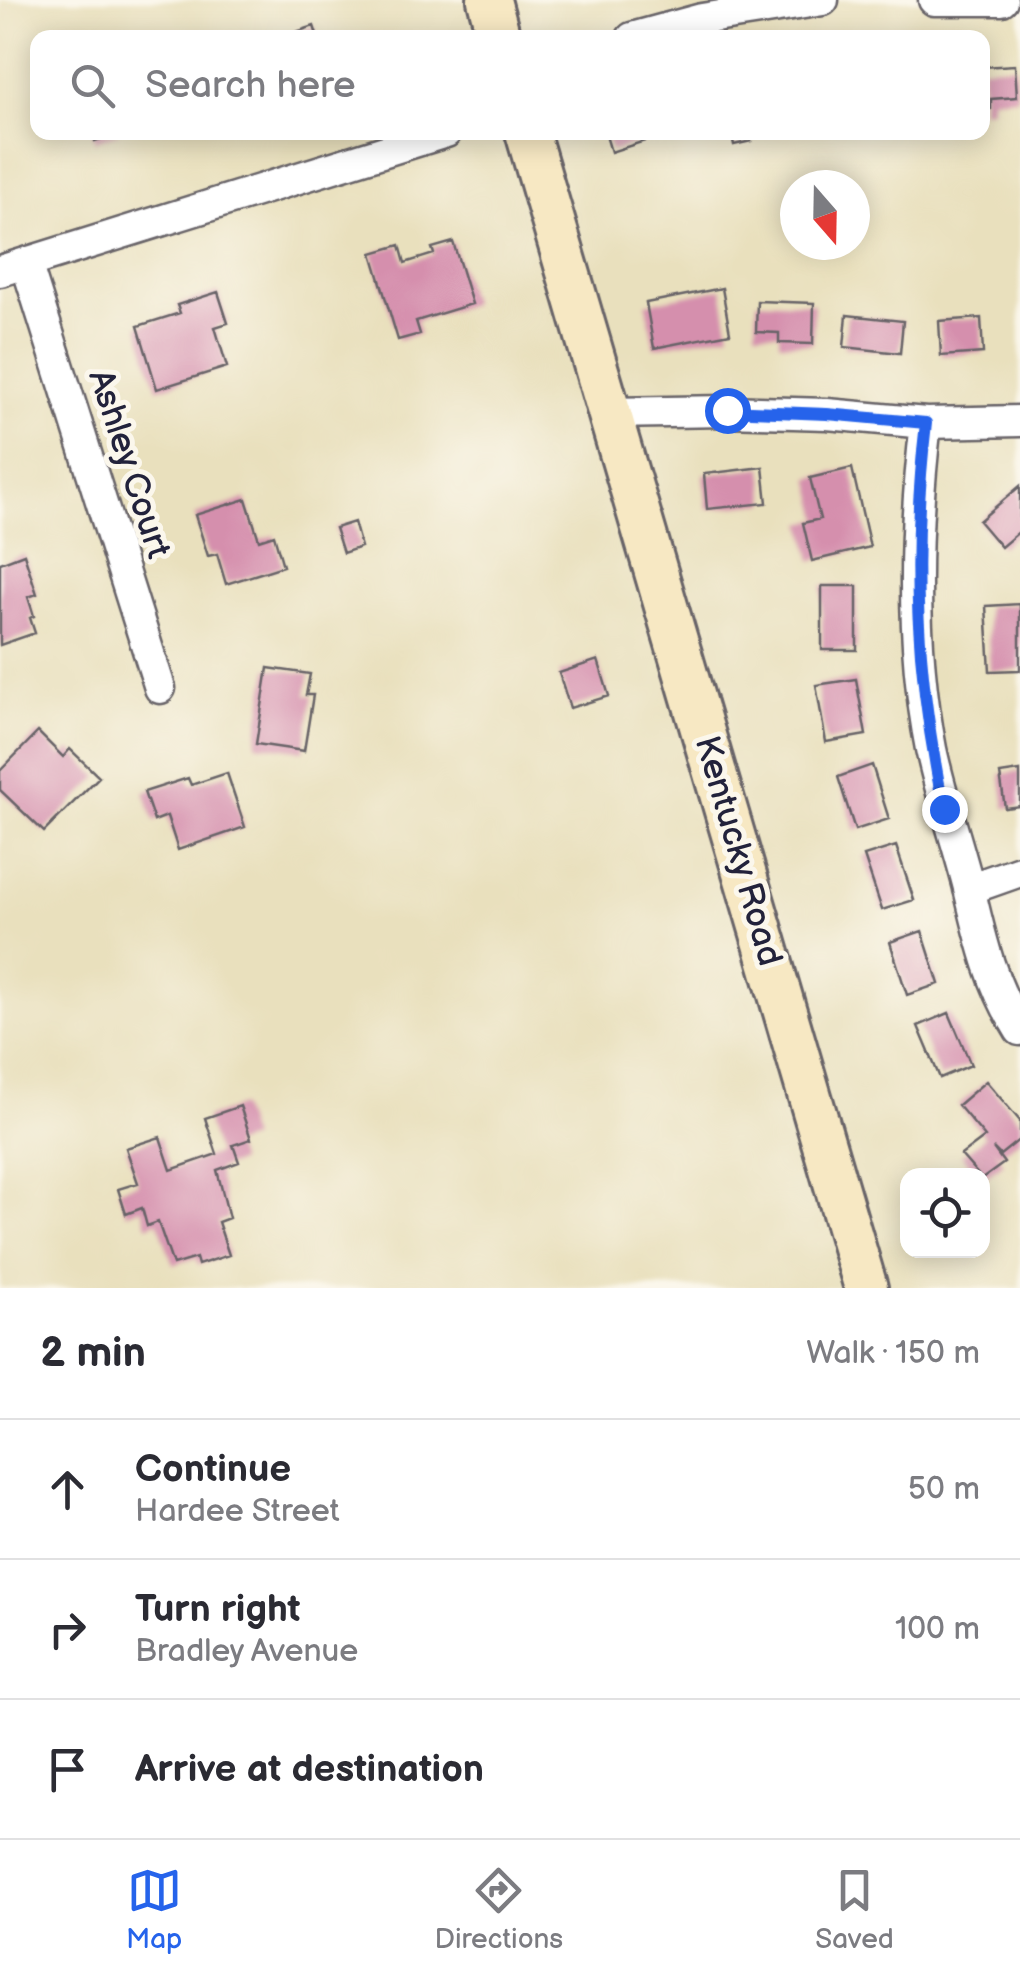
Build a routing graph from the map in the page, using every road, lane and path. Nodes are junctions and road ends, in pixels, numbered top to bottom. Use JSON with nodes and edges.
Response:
{"nodes":[{"id":1,"x":489,"y":0,"type":"edge"},
{"id":2,"x":822,"y":0,"type":"edge"},
{"id":3,"x":934,"y":0,"type":"edge"},
{"id":4,"x":1002,"y":0,"type":"edge"},
{"id":5,"x":497,"y":30,"type":"edge"},
{"id":6,"x":661,"y":30,"type":"edge"},
{"id":7,"x":420,"y":140,"type":"edge"},
{"id":8,"x":529,"y":140,"type":"edge"},
{"id":9,"x":13,"y":266,"type":"edge"},
{"id":10,"x":610,"y":413,"type":"junction"},
{"id":11,"x":1020,"y":421,"type":"edge"},
{"id":12,"x":926,"y":423,"type":"junction"},
{"id":13,"x":160,"y":688,"type":"dead end"},
{"id":14,"x":1020,"y":871,"type":"edge"},
{"id":15,"x":969,"y":889,"type":"junction"},
{"id":16,"x":1020,"y":1030,"type":"edge"},
{"id":17,"x":866,"y":1288,"type":"edge"}],
"edges":[{"from":1,"to":5,"type":"street"},
{"from":2,"to":6,"type":"street"},
{"from":3,"to":4,"type":"street"},
{"from":7,"to":9,"type":"street"},
{"from":8,"to":10,"type":"street","name":"Kentucky Road"},
{"from":9,"to":13,"type":"street","name":"Ashley Court"},
{"from":10,"to":12,"type":"street"},
{"from":10,"to":17,"type":"street","name":"Kentucky Road"},
{"from":11,"to":12,"type":"street"},
{"from":12,"to":15,"type":"street"},
{"from":14,"to":15,"type":"street"},
{"from":15,"to":16,"type":"street"}]}
